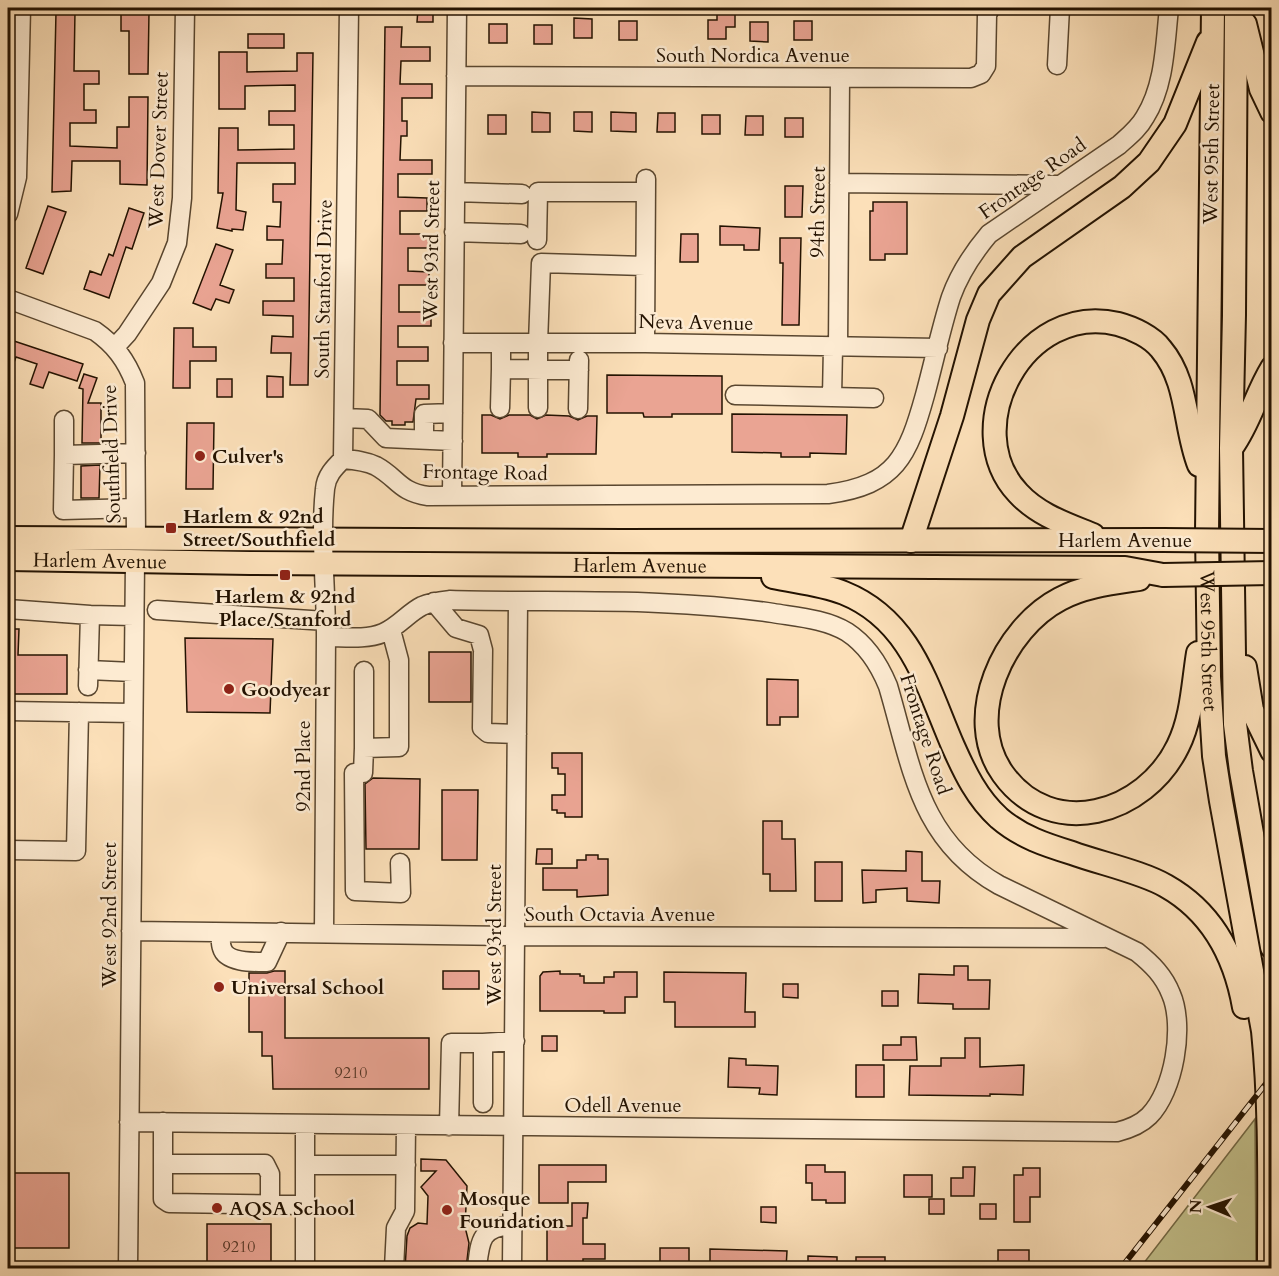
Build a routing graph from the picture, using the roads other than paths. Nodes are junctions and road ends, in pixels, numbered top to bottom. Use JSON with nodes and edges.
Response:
{"nodes":[{"id":1,"x":21,"y":8,"type":"edge"},
{"id":2,"x":185,"y":8,"type":"edge"},
{"id":3,"x":350,"y":8,"type":"edge"},
{"id":4,"x":457,"y":8,"type":"edge"},
{"id":5,"x":990,"y":8,"type":"edge"},
{"id":6,"x":1060,"y":8,"type":"edge"},
{"id":7,"x":1169,"y":8,"type":"edge"},
{"id":8,"x":1236,"y":8,"type":"edge"},
{"id":9,"x":1242,"y":8,"type":"edge"},
{"id":10,"x":1213,"y":18,"type":"edge"},
{"id":11,"x":1057,"y":65,"type":"dead end"},
{"id":12,"x":456,"y":76,"type":"junction"},
{"id":13,"x":840,"y":78,"type":"junction"},
{"id":14,"x":1272,"y":112,"type":"edge"},
{"id":15,"x":840,"y":183,"type":"junction"},
{"id":16,"x":1058,"y":185,"type":"junction"},
{"id":17,"x":455,"y":192,"type":"junction"},
{"id":18,"x":522,"y":194,"type":"dead end"},
{"id":19,"x":8,"y":214,"type":"edge"},
{"id":20,"x":454,"y":232,"type":"junction"},
{"id":21,"x":645,"y":266,"type":"junction"},
{"id":22,"x":8,"y":299,"type":"edge"},
{"id":23,"x":453,"y":343,"type":"junction"},
{"id":24,"x":501,"y":343,"type":"junction"},
{"id":25,"x":538,"y":343,"type":"junction"},
{"id":26,"x":579,"y":343,"type":"junction"},
{"id":27,"x":645,"y":343,"type":"junction"},
{"id":28,"x":115,"y":347,"type":"junction"},
{"id":29,"x":836,"y":347,"type":"junction"},
{"id":30,"x":938,"y":348,"type":"junction"},
{"id":31,"x":1272,"y":368,"type":"edge"},
{"id":32,"x":501,"y":369,"type":"junction"},
{"id":33,"x":537,"y":369,"type":"junction"},
{"id":34,"x":579,"y":370,"type":"junction"},
{"id":35,"x":735,"y":395,"type":"dead end"},
{"id":36,"x":832,"y":397,"type":"junction"},
{"id":37,"x":874,"y":398,"type":"dead end"},
{"id":38,"x":500,"y":408,"type":"dead end"},
{"id":39,"x":538,"y":408,"type":"dead end"},
{"id":40,"x":578,"y":409,"type":"dead end"},
{"id":41,"x":453,"y":413,"type":"junction"},
{"id":42,"x":344,"y":418,"type":"junction"},
{"id":43,"x":64,"y":420,"type":"dead end"},
{"id":44,"x":424,"y":440,"type":"junction"},
{"id":45,"x":453,"y":441,"type":"junction"},
{"id":46,"x":1231,"y":448,"type":"junction"},
{"id":47,"x":136,"y":453,"type":"junction"},
{"id":48,"x":64,"y":455,"type":"junction"},
{"id":49,"x":344,"y":459,"type":"junction"},
{"id":50,"x":1207,"y":486,"type":"junction"},
{"id":51,"x":452,"y":496,"type":"junction"},
{"id":52,"x":135,"y":508,"type":"junction"},
{"id":53,"x":8,"y":538,"type":"edge"},
{"id":54,"x":136,"y":539,"type":"junction"},
{"id":55,"x":1102,"y":539,"type":"junction"},
{"id":56,"x":323,"y":540,"type":"junction"},
{"id":57,"x":1268,"y":540,"type":"edge"},
{"id":58,"x":911,"y":541,"type":"junction"},
{"id":59,"x":8,"y":560,"type":"edge"},
{"id":60,"x":135,"y":561,"type":"junction"},
{"id":61,"x":324,"y":564,"type":"junction"},
{"id":62,"x":710,"y":566,"type":"junction"},
{"id":63,"x":1272,"y":573,"type":"edge"},
{"id":64,"x":1163,"y":575,"type":"junction"},
{"id":65,"x":1207,"y":586,"type":"junction"},
{"id":66,"x":1232,"y":592,"type":"junction"},
{"id":67,"x":434,"y":602,"type":"junction"},
{"id":68,"x":518,"y":602,"type":"junction"},
{"id":69,"x":8,"y":609,"type":"edge"},
{"id":70,"x":157,"y":610,"type":"dead end"},
{"id":71,"x":90,"y":615,"type":"junction"},
{"id":72,"x":134,"y":616,"type":"junction"},
{"id":73,"x":326,"y":629,"type":"junction"},
{"id":74,"x":391,"y":630,"type":"junction"},
{"id":75,"x":364,"y":671,"type":"dead end"},
{"id":76,"x":133,"y":672,"type":"junction"},
{"id":77,"x":8,"y":711,"type":"edge"},
{"id":78,"x":79,"y":712,"type":"junction"},
{"id":79,"x":133,"y":712,"type":"junction"},
{"id":80,"x":517,"y":734,"type":"junction"},
{"id":81,"x":364,"y":748,"type":"junction"},
{"id":82,"x":1272,"y":751,"type":"edge"},
{"id":83,"x":8,"y":850,"type":"edge"},
{"id":84,"x":400,"y":863,"type":"dead end"},
{"id":85,"x":355,"y":886,"type":"junction"},
{"id":86,"x":324,"y":887,"type":"junction"},
{"id":87,"x":131,"y":931,"type":"junction"},
{"id":88,"x":281,"y":932,"type":"junction"},
{"id":89,"x":221,"y":933,"type":"junction"},
{"id":90,"x":324,"y":933,"type":"junction"},
{"id":91,"x":517,"y":936,"type":"junction"},
{"id":92,"x":1109,"y":939,"type":"junction"},
{"id":93,"x":1272,"y":947,"type":"edge"},
{"id":94,"x":515,"y":1041,"type":"junction"},
{"id":95,"x":483,"y":1043,"type":"junction"},
{"id":96,"x":483,"y":1103,"type":"dead end"},
{"id":97,"x":129,"y":1122,"type":"junction"},
{"id":98,"x":163,"y":1122,"type":"junction"},
{"id":99,"x":306,"y":1124,"type":"junction"},
{"id":100,"x":406,"y":1126,"type":"junction"},
{"id":101,"x":449,"y":1126,"type":"junction"},
{"id":102,"x":514,"y":1127,"type":"junction"},
{"id":103,"x":1117,"y":1132,"type":"joint"},
{"id":104,"x":1269,"y":1156,"type":"junction"},
{"id":105,"x":163,"y":1164,"type":"junction"},
{"id":106,"x":305,"y":1165,"type":"junction"},
{"id":107,"x":406,"y":1166,"type":"junction"},
{"id":108,"x":270,"y":1204,"type":"junction"},
{"id":109,"x":305,"y":1204,"type":"junction"},
{"id":110,"x":513,"y":1225,"type":"junction"},
{"id":111,"x":128,"y":1269,"type":"edge"},
{"id":112,"x":304,"y":1269,"type":"edge"},
{"id":113,"x":394,"y":1269,"type":"edge"},
{"id":114,"x":477,"y":1269,"type":"edge"},
{"id":115,"x":512,"y":1269,"type":"edge"},
{"id":116,"x":1269,"y":1269,"type":"edge"}],
"edges":[{"from":1,"to":19,"type":"street"},
{"from":2,"to":28,"type":"street","name":"West Dover Street"},
{"from":3,"to":42,"type":"street","name":"South Stanford Drive"},
{"from":4,"to":12,"type":"street","name":"West 93rd Street"},
{"from":5,"to":13,"type":"street","name":"South Nordica Avenue"},
{"from":6,"to":11,"type":"street"},
{"from":7,"to":16,"type":"street","name":"Frontage Road"},
{"from":8,"to":46,"type":"main road","name":"West 95th Street"},
{"from":9,"to":14,"type":"main road"},
{"from":10,"to":50,"type":"main road","name":"West 95th Street"},
{"from":10,"to":58,"type":"main road"},
{"from":12,"to":13,"type":"street","name":"South Nordica Avenue"},
{"from":12,"to":17,"type":"street","name":"West 93rd Street"},
{"from":13,"to":15,"type":"street","name":"94th Street"},
{"from":15,"to":16,"type":"street"},
{"from":15,"to":29,"type":"street","name":"94th Street"},
{"from":16,"to":30,"type":"street","name":"Frontage Road"},
{"from":17,"to":18,"type":"street"},
{"from":17,"to":20,"type":"street","name":"West 93rd Street"},
{"from":20,"to":21,"type":"street"},
{"from":20,"to":23,"type":"street","name":"West 93rd Street"},
{"from":21,"to":25,"type":"street"},
{"from":21,"to":27,"type":"street"},
{"from":22,"to":28,"type":"street","name":"Southfield Drive"},
{"from":23,"to":24,"type":"street","name":"Neva Avenue"},
{"from":23,"to":41,"type":"street","name":"West 93rd Street"},
{"from":24,"to":25,"type":"street","name":"Neva Avenue"},
{"from":24,"to":32,"type":"street"},
{"from":25,"to":26,"type":"street","name":"Neva Avenue"},
{"from":25,"to":33,"type":"street"},
{"from":26,"to":27,"type":"street","name":"Neva Avenue"},
{"from":26,"to":34,"type":"street"},
{"from":27,"to":29,"type":"street","name":"Neva Avenue"},
{"from":28,"to":47,"type":"street","name":"Southfield Drive"},
{"from":29,"to":30,"type":"street","name":"Neva Avenue"},
{"from":29,"to":36,"type":"street","name":"94th Street"},
{"from":30,"to":51,"type":"street","name":"Frontage Road"},
{"from":31,"to":46,"type":"main road"},
{"from":32,"to":33,"type":"street"},
{"from":32,"to":38,"type":"street"},
{"from":33,"to":34,"type":"street"},
{"from":33,"to":39,"type":"street"},
{"from":34,"to":40,"type":"street"},
{"from":35,"to":36,"type":"street"},
{"from":36,"to":37,"type":"street"},
{"from":41,"to":44,"type":"street"},
{"from":41,"to":45,"type":"street","name":"West 93rd Street"},
{"from":42,"to":44,"type":"street"},
{"from":42,"to":49,"type":"street","name":"South Stanford Drive"},
{"from":43,"to":48,"type":"street"},
{"from":44,"to":45,"type":"street"},
{"from":45,"to":51,"type":"street","name":"West 93rd Street"},
{"from":46,"to":66,"type":"main road","name":"West 95th Street"},
{"from":47,"to":48,"type":"street"},
{"from":47,"to":52,"type":"street","name":"Southfield Drive"},
{"from":48,"to":52,"type":"street"},
{"from":49,"to":51,"type":"street","name":"Frontage Road"},
{"from":49,"to":56,"type":"street"},
{"from":50,"to":55,"type":"main road"},
{"from":50,"to":65,"type":"main road","name":"West 95th Street"},
{"from":52,"to":54,"type":"street","name":"Southfield Drive"},
{"from":53,"to":54,"type":"main road","name":"Harlem Avenue"},
{"from":54,"to":56,"type":"main road","name":"Harlem Avenue"},
{"from":55,"to":57,"type":"main road","name":"Harlem Avenue","bridge":true},
{"from":55,"to":58,"type":"main road","name":"Harlem Avenue"},
{"from":56,"to":58,"type":"main road","name":"Harlem Avenue"},
{"from":56,"to":61,"type":"street"},
{"from":59,"to":60,"type":"main road","name":"Harlem Avenue"},
{"from":60,"to":61,"type":"main road","name":"Harlem Avenue"},
{"from":60,"to":72,"type":"street","name":"West 92nd Street"},
{"from":61,"to":62,"type":"main road","name":"Harlem Avenue"},
{"from":61,"to":73,"type":"street","name":"92nd Place"},
{"from":62,"to":64,"type":"main road","name":"Harlem Avenue"},
{"from":62,"to":104,"type":"main road"},
{"from":63,"to":64,"type":"main road","name":"Harlem Avenue","bridge":true},
{"from":64,"to":65,"type":"main road"},
{"from":65,"to":104,"type":"main road","name":"West 95th Street"},
{"from":66,"to":82,"type":"main road"},
{"from":66,"to":93,"type":"main road","name":"West 95th Street"},
{"from":67,"to":68,"type":"street","name":"Frontage Road"},
{"from":67,"to":74,"type":"street","name":"Frontage Road"},
{"from":67,"to":80,"type":"street"},
{"from":68,"to":80,"type":"street","name":"West 93rd Street"},
{"from":68,"to":92,"type":"street","name":"Frontage Road"},
{"from":69,"to":71,"type":"street"},
{"from":70,"to":73,"type":"street","name":"Frontage Road"},
{"from":71,"to":72,"type":"street"},
{"from":71,"to":76,"type":"street"},
{"from":72,"to":76,"type":"street","name":"West 92nd Street"},
{"from":73,"to":74,"type":"street","name":"Frontage Road"},
{"from":73,"to":86,"type":"street","name":"92nd Place"},
{"from":74,"to":81,"type":"street"},
{"from":75,"to":81,"type":"street"},
{"from":76,"to":79,"type":"street","name":"West 92nd Street"},
{"from":77,"to":78,"type":"street"},
{"from":78,"to":79,"type":"street"},
{"from":78,"to":83,"type":"street"},
{"from":79,"to":87,"type":"street","name":"West 92nd Street"},
{"from":80,"to":91,"type":"street","name":"West 93rd Street"},
{"from":81,"to":85,"type":"street"},
{"from":84,"to":85,"type":"street"},
{"from":85,"to":86,"type":"street"},
{"from":86,"to":90,"type":"street","name":"92nd Place"},
{"from":87,"to":89,"type":"street","name":"South Octavia Avenue"},
{"from":87,"to":97,"type":"street","name":"West 92nd Street"},
{"from":88,"to":89,"type":"street","name":"South Octavia Avenue"},
{"from":88,"to":89,"type":"street"},
{"from":88,"to":90,"type":"street","name":"South Octavia Avenue"},
{"from":90,"to":91,"type":"street","name":"South Octavia Avenue"},
{"from":91,"to":92,"type":"street","name":"South Octavia Avenue"},
{"from":91,"to":94,"type":"street","name":"West 93rd Street"},
{"from":92,"to":103,"type":"street","name":"Frontage Road"},
{"from":94,"to":95,"type":"street"},
{"from":94,"to":102,"type":"street","name":"West 93rd Street"},
{"from":95,"to":96,"type":"street"},
{"from":95,"to":101,"type":"street"},
{"from":97,"to":98,"type":"street","name":"Odell Avenue"},
{"from":97,"to":111,"type":"street","name":"West 92nd Street"},
{"from":98,"to":99,"type":"street","name":"Odell Avenue"},
{"from":98,"to":105,"type":"street"},
{"from":99,"to":100,"type":"street","name":"Odell Avenue"},
{"from":99,"to":106,"type":"street"},
{"from":100,"to":101,"type":"street","name":"Odell Avenue"},
{"from":100,"to":107,"type":"street"},
{"from":101,"to":102,"type":"street","name":"Odell Avenue"},
{"from":102,"to":103,"type":"street","name":"Odell Avenue"},
{"from":102,"to":110,"type":"street","name":"West 93rd Street"},
{"from":104,"to":116,"type":"main road","name":"West 95th Street"},
{"from":105,"to":108,"type":"street"},
{"from":105,"to":108,"type":"street"},
{"from":106,"to":107,"type":"street"},
{"from":106,"to":109,"type":"street"},
{"from":107,"to":113,"type":"street"},
{"from":108,"to":109,"type":"street"},
{"from":109,"to":112,"type":"street"},
{"from":110,"to":114,"type":"street"},
{"from":110,"to":115,"type":"street","name":"West 93rd Street"}]}
